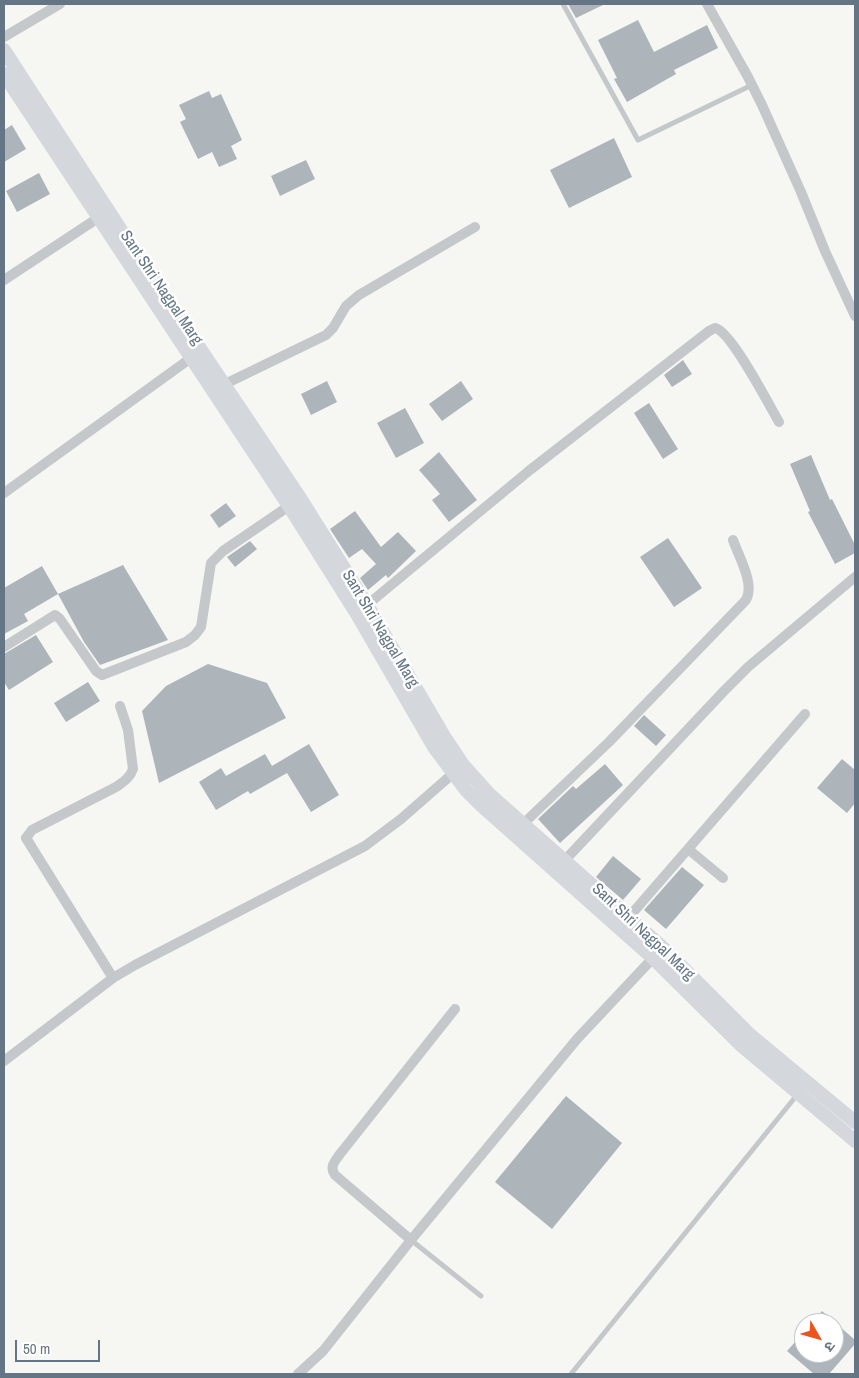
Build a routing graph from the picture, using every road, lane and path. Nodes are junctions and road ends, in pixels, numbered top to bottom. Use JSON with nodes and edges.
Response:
{"nodes":[{"id":1,"x":60,"y":4,"type":"edge"},
{"id":2,"x":563,"y":4,"type":"edge"},
{"id":3,"x":707,"y":4,"type":"edge"},
{"id":4,"x":4,"y":37,"type":"edge"},
{"id":5,"x":4,"y":50,"type":"edge"},
{"id":6,"x":8,"y":75,"type":"edge"},
{"id":7,"x":752,"y":85,"type":"junction"},
{"id":8,"x":98,"y":218,"type":"junction"},
{"id":9,"x":475,"y":227,"type":"dead end"},
{"id":10,"x":4,"y":280,"type":"edge"},
{"id":11,"x":855,"y":316,"type":"edge"},
{"id":12,"x":191,"y":358,"type":"junction"},
{"id":13,"x":225,"y":384,"type":"junction"},
{"id":14,"x":779,"y":422,"type":"dead end"},
{"id":15,"x":4,"y":493,"type":"edge"},
{"id":16,"x":289,"y":506,"type":"junction"},
{"id":17,"x":733,"y":540,"type":"dead end"},
{"id":18,"x":855,"y":577,"type":"edge"},
{"id":19,"x":367,"y":605,"type":"junction"},
{"id":20,"x":4,"y":647,"type":"edge"},
{"id":21,"x":120,"y":706,"type":"dead end"},
{"id":22,"x":805,"y":714,"type":"dead end"},
{"id":23,"x":458,"y":769,"type":"junction"},
{"id":24,"x":524,"y":823,"type":"junction"},
{"id":25,"x":688,"y":849,"type":"junction"},
{"id":26,"x":565,"y":860,"type":"junction"},
{"id":27,"x":723,"y":878,"type":"dead end"},
{"id":28,"x":629,"y":917,"type":"junction"},
{"id":29,"x":654,"y":958,"type":"junction"},
{"id":30,"x":113,"y":978,"type":"junction"},
{"id":31,"x":455,"y":1009,"type":"dead end"},
{"id":32,"x":4,"y":1060,"type":"edge"},
{"id":33,"x":799,"y":1092,"type":"junction"},
{"id":34,"x":855,"y":1122,"type":"edge"},
{"id":35,"x":855,"y":1141,"type":"edge"},
{"id":36,"x":411,"y":1240,"type":"junction"},
{"id":37,"x":481,"y":1296,"type":"dead end"},
{"id":38,"x":298,"y":1374,"type":"edge"},
{"id":39,"x":571,"y":1374,"type":"edge"}],
"edges":[{"from":1,"to":4,"type":"street"},
{"from":2,"to":7,"type":"lane"},
{"from":3,"to":7,"type":"street"},
{"from":5,"to":6,"type":"main road","name":"Sant Shri Nagpal Marg"},
{"from":6,"to":8,"type":"main road","name":"Sant Shri Nagpal Marg"},
{"from":6,"to":13,"type":"main road","name":"Sant Shri Nagpal Marg"},
{"from":7,"to":11,"type":"street"},
{"from":8,"to":10,"type":"street"},
{"from":8,"to":12,"type":"main road","name":"Sant Shri Nagpal Marg"},
{"from":9,"to":13,"type":"street"},
{"from":12,"to":15,"type":"street"},
{"from":12,"to":16,"type":"main road","name":"Sant Shri Nagpal Marg"},
{"from":13,"to":19,"type":"main road","name":"Sant Shri Nagpal Marg"},
{"from":14,"to":19,"type":"street"},
{"from":16,"to":20,"type":"street"},
{"from":16,"to":23,"type":"main road","name":"Sant Shri Nagpal Marg"},
{"from":17,"to":24,"type":"street"},
{"from":18,"to":26,"type":"street"},
{"from":19,"to":23,"type":"main road","name":"Sant Shri Nagpal Marg"},
{"from":21,"to":30,"type":"street"},
{"from":22,"to":25,"type":"street"},
{"from":23,"to":24,"type":"main road","name":"Sant Shri Nagpal Marg"},
{"from":23,"to":29,"type":"main road","name":"Sant Shri Nagpal Marg"},
{"from":23,"to":30,"type":"street"},
{"from":24,"to":26,"type":"main road","name":"Sant Shri Nagpal Marg"},
{"from":25,"to":27,"type":"street"},
{"from":25,"to":28,"type":"street"},
{"from":26,"to":28,"type":"main road","name":"Sant Shri Nagpal Marg"},
{"from":28,"to":34,"type":"main road","name":"Sant Shri Nagpal Marg"},
{"from":29,"to":33,"type":"main road","name":"Sant Shri Nagpal Marg"},
{"from":29,"to":36,"type":"street"},
{"from":30,"to":32,"type":"street"},
{"from":31,"to":36,"type":"street"},
{"from":33,"to":35,"type":"main road","name":"Sant Shri Nagpal Marg"},
{"from":33,"to":39,"type":"lane"},
{"from":36,"to":37,"type":"lane"},
{"from":36,"to":38,"type":"street"}]}
